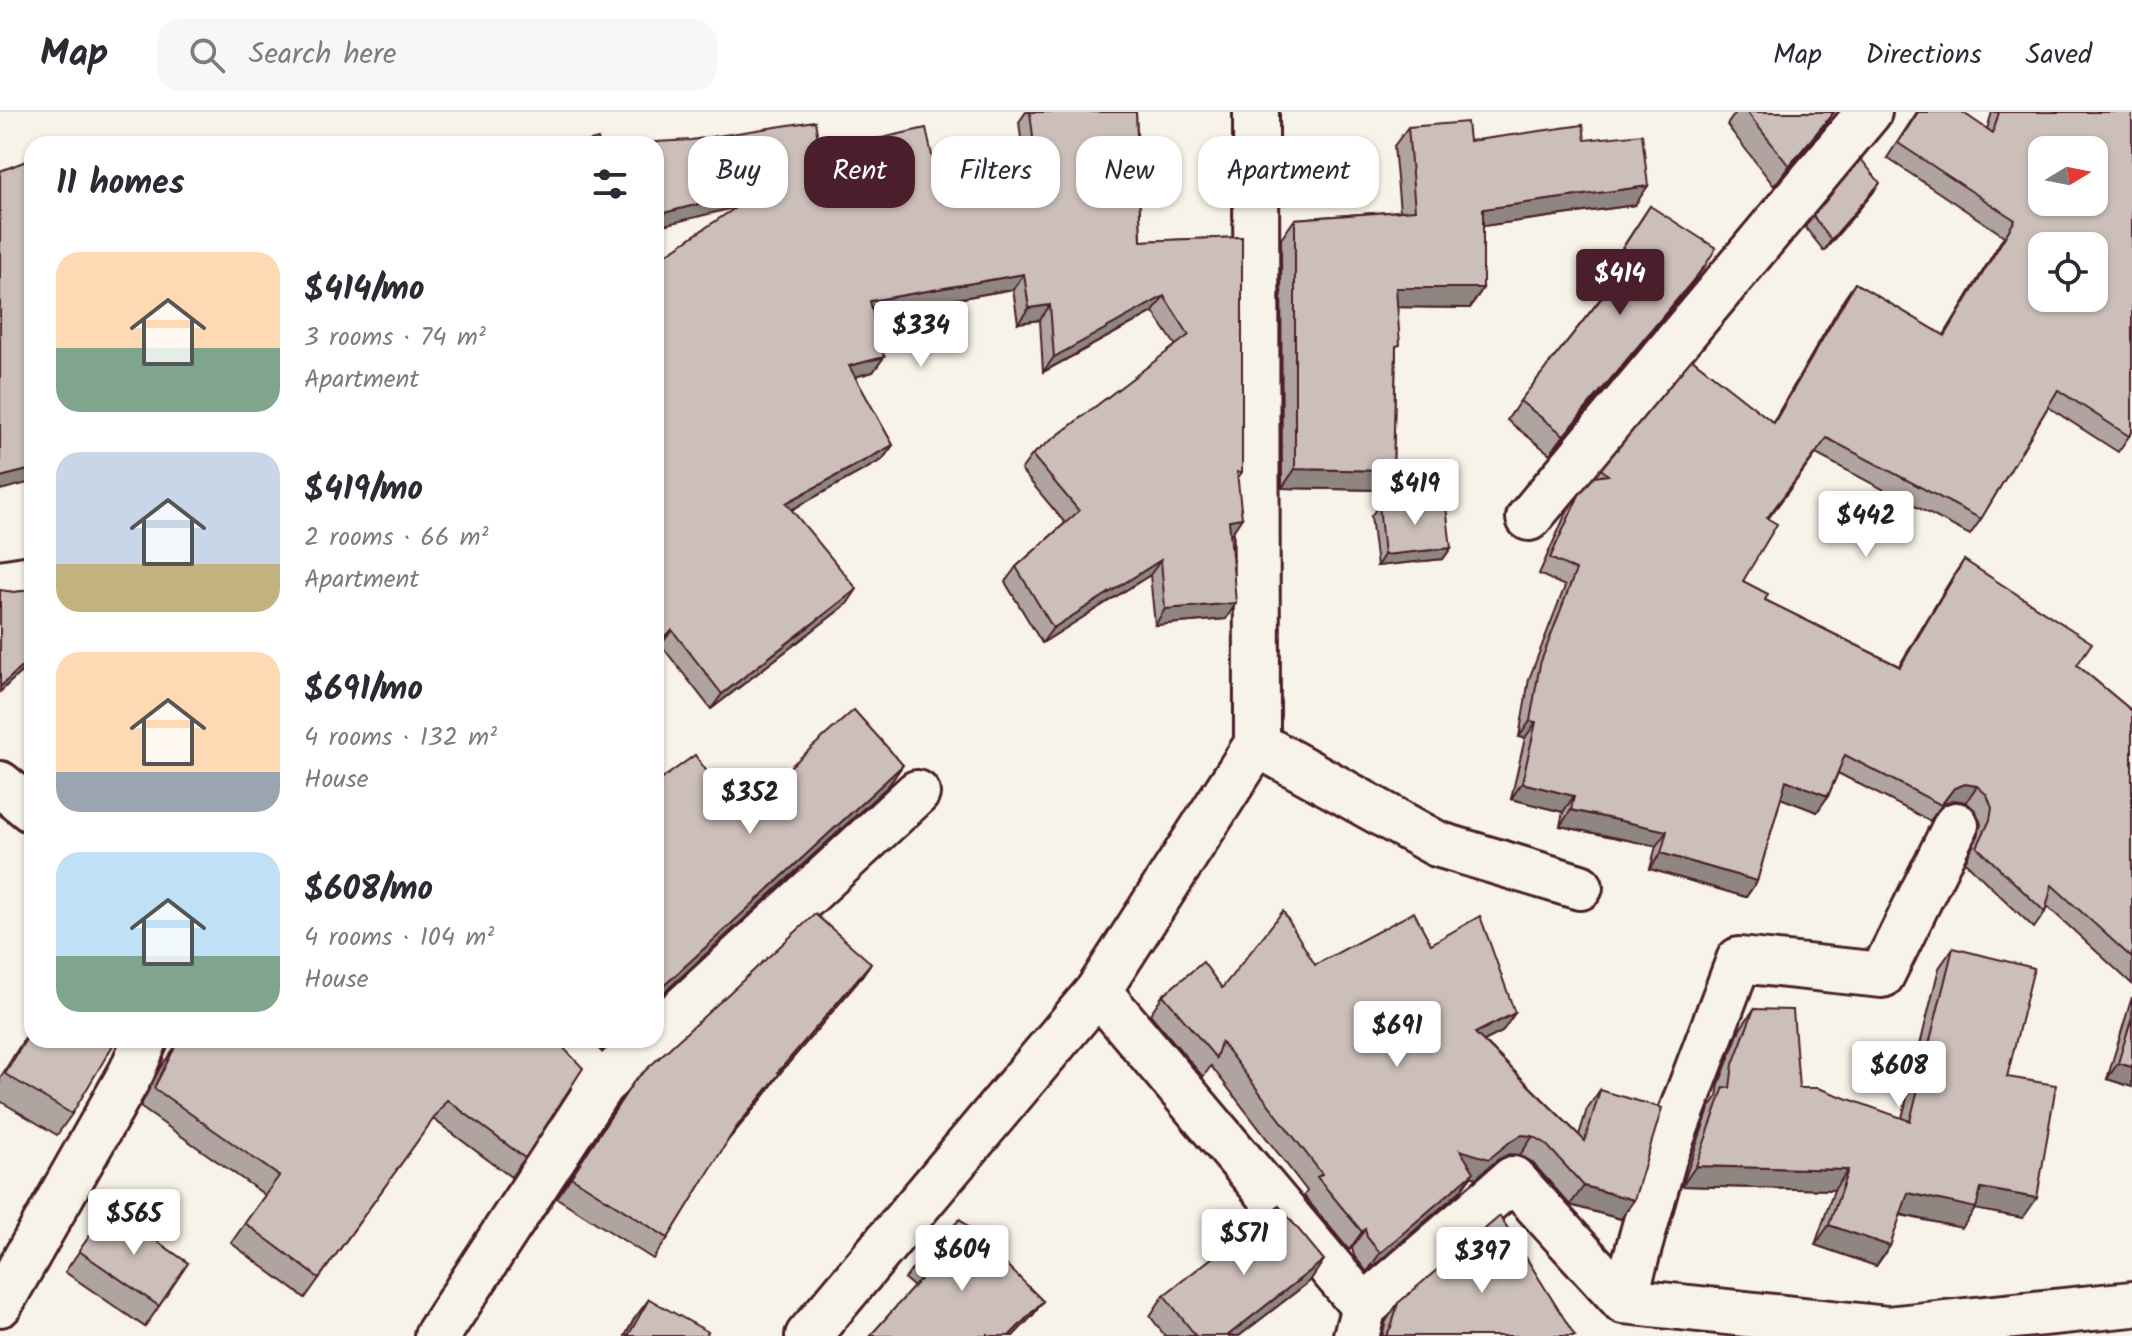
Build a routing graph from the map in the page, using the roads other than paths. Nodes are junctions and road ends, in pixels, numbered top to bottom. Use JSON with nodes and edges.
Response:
{"nodes":[{"id":1,"x":1256,"y":112,"type":"edge"},
{"id":2,"x":1869,"y":112,"type":"edge"},
{"id":3,"x":1529,"y":518,"type":"dead end"},
{"id":4,"x":24,"y":579,"type":"edge"},
{"id":5,"x":0,"y":583,"type":"edge"},
{"id":6,"x":1257,"y":744,"type":"junction"},
{"id":7,"x":0,"y":784,"type":"edge"},
{"id":8,"x":917,"y":793,"type":"dead end"},
{"id":9,"x":24,"y":804,"type":"edge"},
{"id":10,"x":1956,"y":825,"type":"dead end"},
{"id":11,"x":1580,"y":887,"type":"dead end"},
{"id":12,"x":1098,"y":991,"type":"junction"},
{"id":13,"x":664,"y":1027,"type":"edge"},
{"id":14,"x":142,"y":1048,"type":"edge"},
{"id":15,"x":566,"y":1048,"type":"edge"},
{"id":16,"x":640,"y":1048,"type":"edge"},
{"id":17,"x":601,"y":1085,"type":"junction"},
{"id":18,"x":1624,"y":1301,"type":"junction"},
{"id":19,"x":0,"y":1304,"type":"edge"},
{"id":20,"x":2132,"y":1304,"type":"edge"},
{"id":21,"x":1360,"y":1321,"type":"edge"},
{"id":22,"x":437,"y":1336,"type":"edge"},
{"id":23,"x":808,"y":1336,"type":"edge"}],
"edges":[{"from":1,"to":6,"type":"street"},
{"from":2,"to":3,"type":"street"},
{"from":4,"to":5,"type":"street"},
{"from":6,"to":11,"type":"street"},
{"from":6,"to":12,"type":"street"},
{"from":7,"to":9,"type":"street"},
{"from":8,"to":13,"type":"street"},
{"from":10,"to":18,"type":"street"},
{"from":12,"to":21,"type":"street"},
{"from":12,"to":23,"type":"street"},
{"from":14,"to":19,"type":"street"},
{"from":15,"to":17,"type":"street"},
{"from":16,"to":17,"type":"street"},
{"from":17,"to":22,"type":"street"},
{"from":18,"to":20,"type":"street"},
{"from":18,"to":21,"type":"street"}]}
